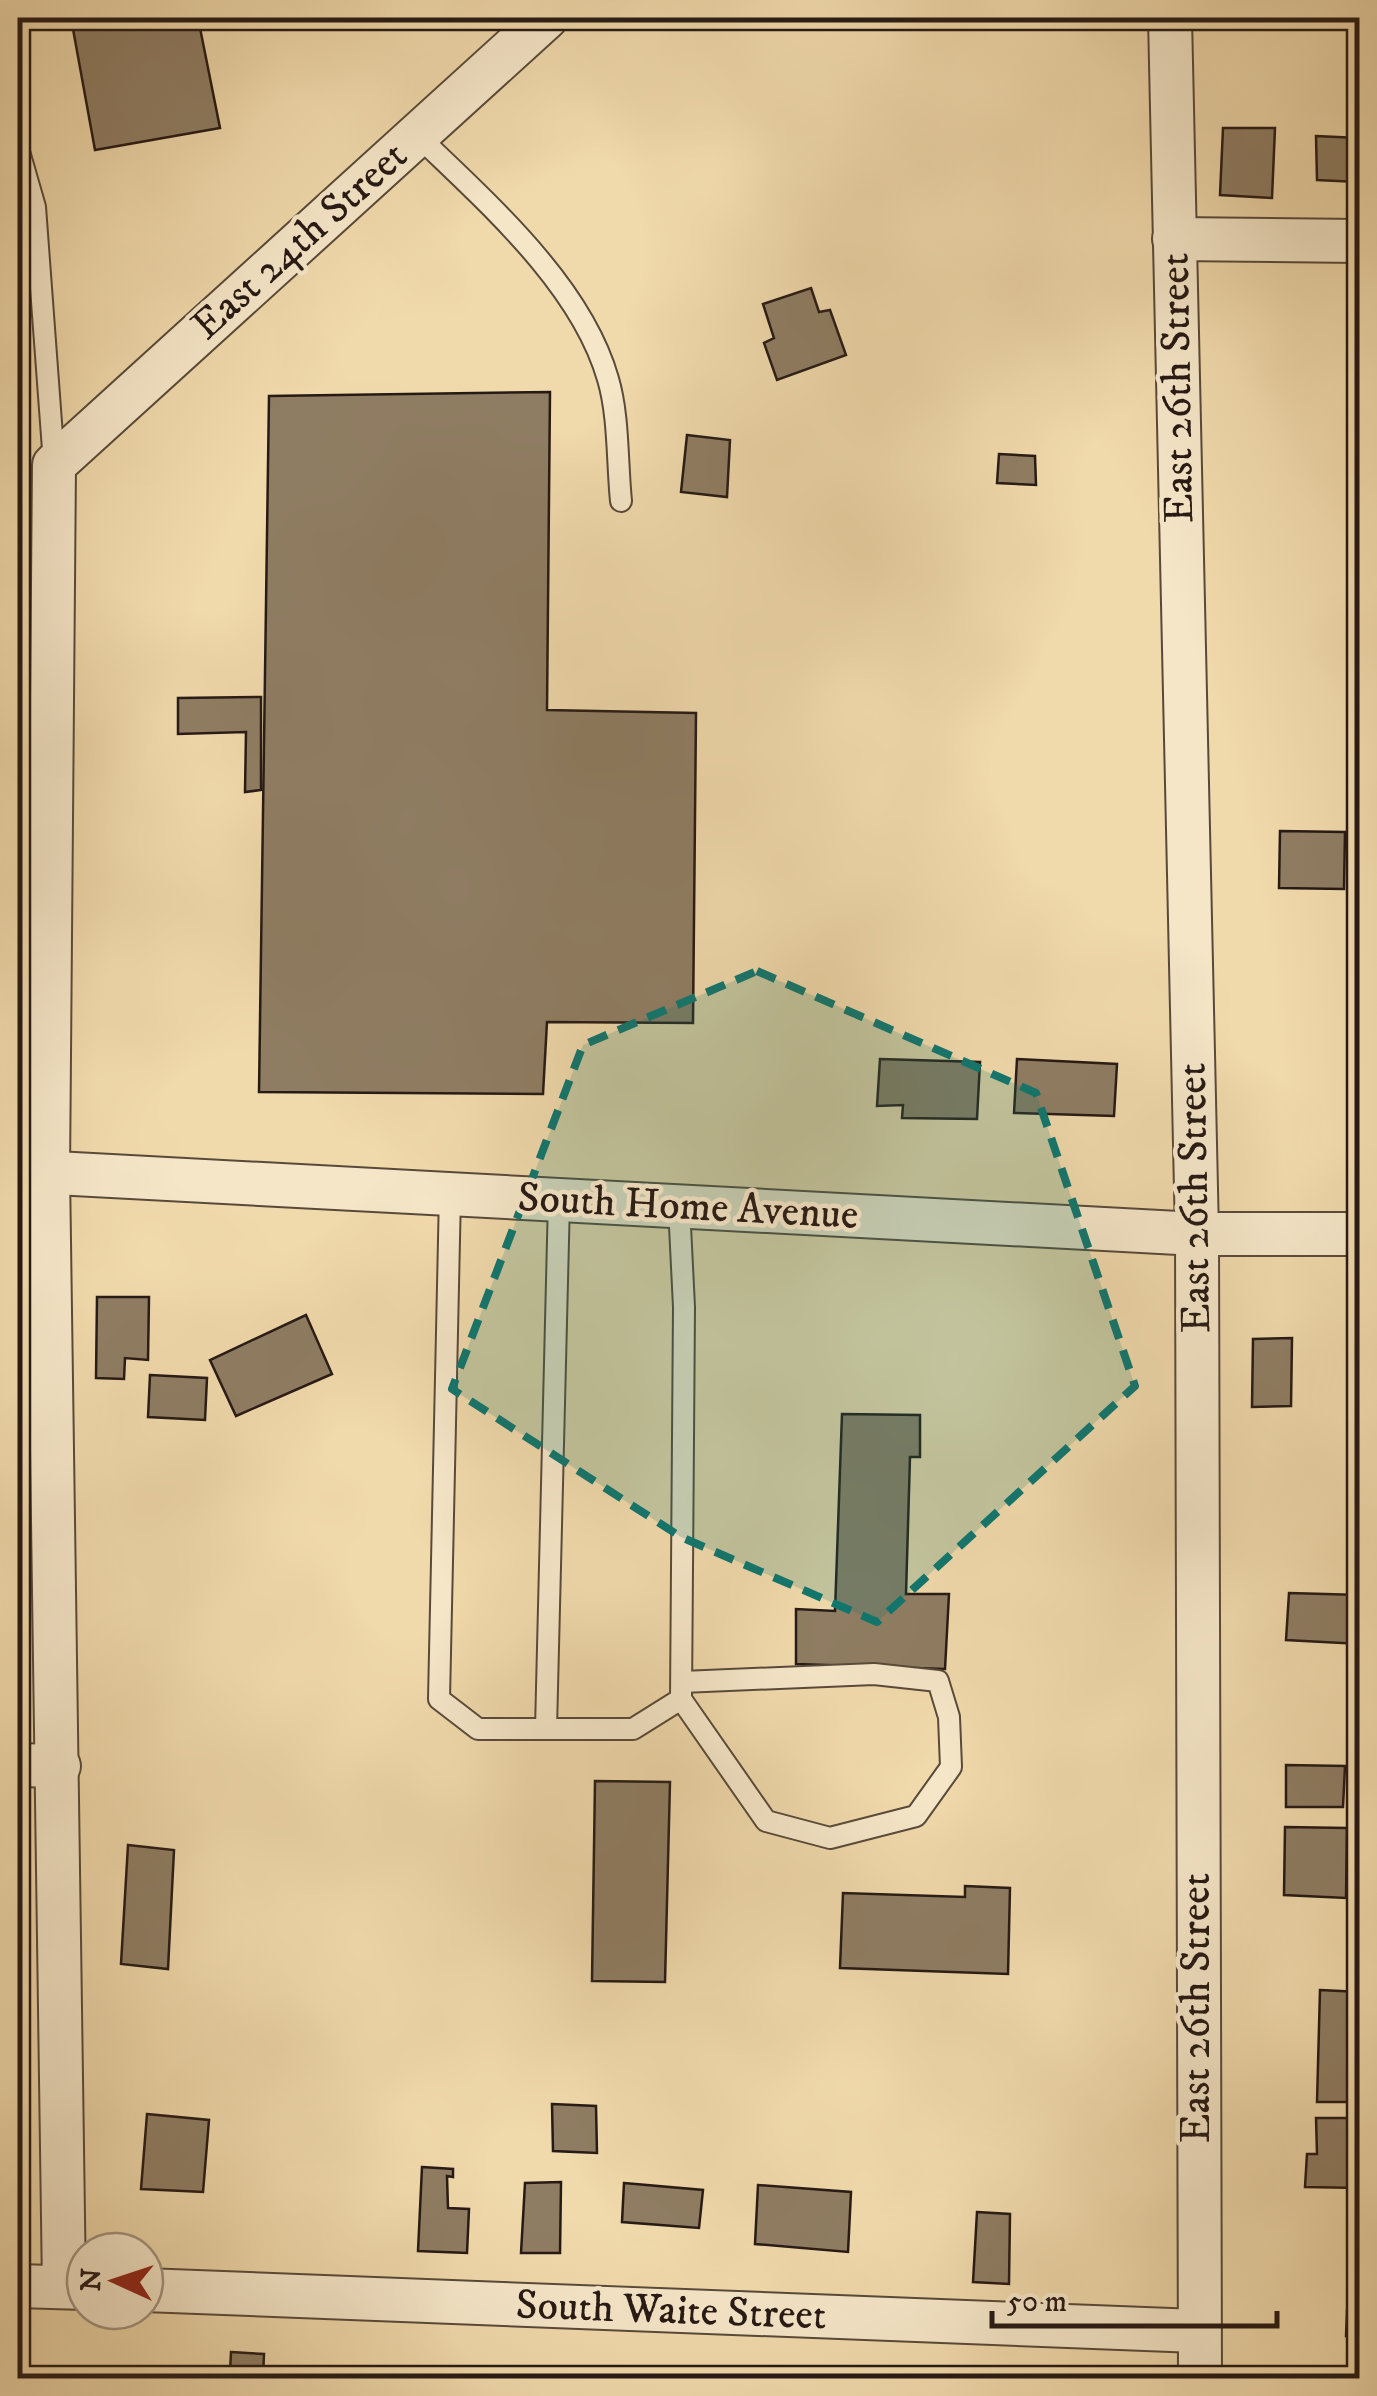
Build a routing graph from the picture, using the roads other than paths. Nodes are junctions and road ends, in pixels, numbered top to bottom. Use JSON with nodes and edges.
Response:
{"nodes":[{"id":1,"x":546,"y":18,"type":"edge"},
{"id":2,"x":1170,"y":18,"type":"edge"},
{"id":3,"x":417,"y":135,"type":"junction"},
{"id":4,"x":18,"y":148,"type":"edge"},
{"id":5,"x":1174,"y":239,"type":"junction"},
{"id":6,"x":1360,"y":240,"type":"edge"},
{"id":7,"x":54,"y":465,"type":"junction"},
{"id":8,"x":621,"y":501,"type":"dead end"},
{"id":9,"x":33,"y":1172,"type":"edge"},
{"id":10,"x":450,"y":1194,"type":"junction"},
{"id":11,"x":560,"y":1200,"type":"junction"},
{"id":12,"x":678,"y":1206,"type":"junction"},
{"id":13,"x":1197,"y":1234,"type":"junction"},
{"id":14,"x":1360,"y":1234,"type":"edge"},
{"id":15,"x":681,"y":1691,"type":"junction"},
{"id":16,"x":546,"y":1729,"type":"junction"},
{"id":17,"x":38,"y":1765,"type":"edge"},
{"id":18,"x":70,"y":2231,"type":"edge"},
{"id":19,"x":18,"y":2286,"type":"edge"},
{"id":20,"x":65,"y":2288,"type":"edge"},
{"id":21,"x":165,"y":2291,"type":"edge"},
{"id":22,"x":1198,"y":2331,"type":"junction"},
{"id":23,"x":1200,"y":2378,"type":"edge"}],
"edges":[{"from":1,"to":3,"type":"street","name":"East 24th Street"},
{"from":2,"to":5,"type":"street","name":"East 26th Street"},
{"from":3,"to":7,"type":"street","name":"East 24th Street"},
{"from":3,"to":8,"type":"lane"},
{"from":4,"to":7,"type":"lane"},
{"from":5,"to":6,"type":"street"},
{"from":5,"to":13,"type":"street","name":"East 26th Street"},
{"from":7,"to":9,"type":"street"},
{"from":9,"to":10,"type":"street","name":"South Home Avenue"},
{"from":9,"to":17,"type":"street"},
{"from":10,"to":11,"type":"street","name":"South Home Avenue"},
{"from":10,"to":16,"type":"lane"},
{"from":11,"to":12,"type":"street","name":"South Home Avenue"},
{"from":11,"to":16,"type":"lane"},
{"from":12,"to":13,"type":"street","name":"South Home Avenue"},
{"from":12,"to":15,"type":"lane"},
{"from":13,"to":14,"type":"street","name":"South Home Avenue"},
{"from":13,"to":22,"type":"street","name":"East 26th Street"},
{"from":15,"to":15,"type":"lane"},
{"from":15,"to":16,"type":"lane"},
{"from":17,"to":18,"type":"street"},
{"from":19,"to":20,"type":"street"},
{"from":21,"to":22,"type":"street","name":"South Waite Street"},
{"from":22,"to":23,"type":"street","name":"East 26th Street"}]}
